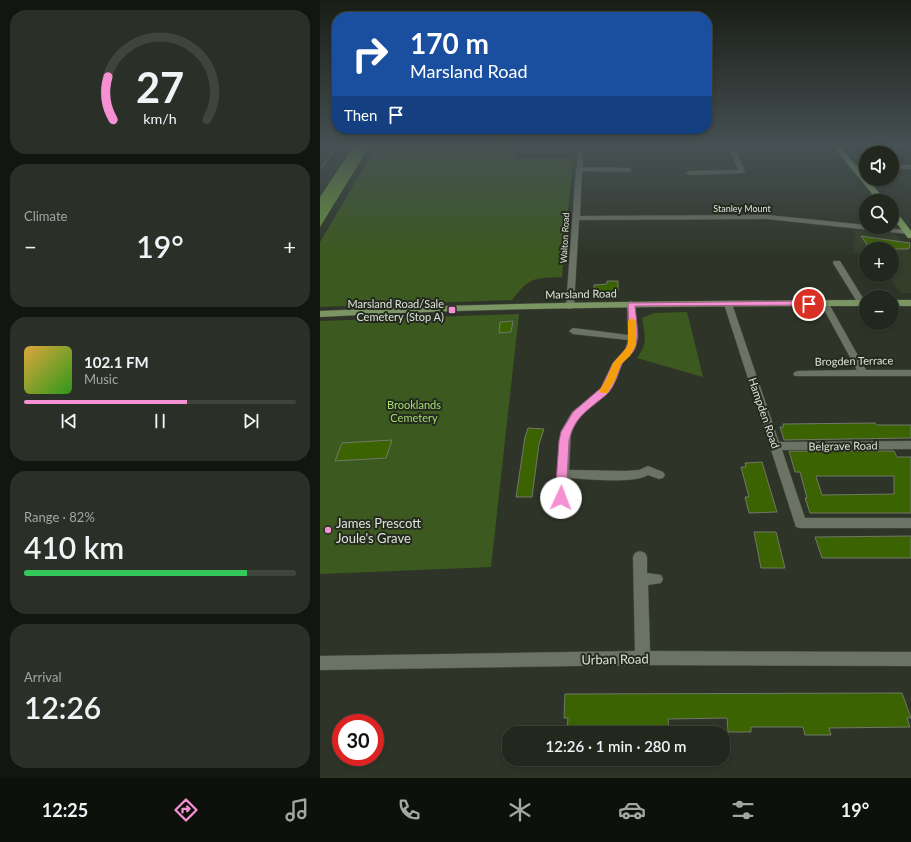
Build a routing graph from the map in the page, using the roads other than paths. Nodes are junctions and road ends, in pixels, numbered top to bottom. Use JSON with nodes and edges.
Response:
{"nodes":[{"id":1,"x":577,"y":183,"type":"edge"},
{"id":2,"x":867,"y":183,"type":"edge"},
{"id":3,"x":876,"y":194,"type":"edge"},
{"id":4,"x":575,"y":218,"type":"junction"},
{"id":5,"x":899,"y":221,"type":"edge"},
{"id":6,"x":909,"y":234,"type":"edge"},
{"id":7,"x":837,"y":262,"type":"dead end"},
{"id":8,"x":859,"y":295,"type":"edge"},
{"id":9,"x":911,"y":302,"type":"edge"},
{"id":10,"x":859,"y":303,"type":"edge"},
{"id":11,"x":899,"y":303,"type":"edge"},
{"id":12,"x":631,"y":304,"type":"junction"},
{"id":13,"x":728,"y":304,"type":"junction"},
{"id":14,"x":825,"y":304,"type":"junction"},
{"id":15,"x":570,"y":306,"type":"junction"},
{"id":16,"x":320,"y":314,"type":"edge"},
{"id":17,"x":571,"y":330,"type":"dead end"},
{"id":18,"x":633,"y":338,"type":"junction"},
{"id":19,"x":863,"y":373,"type":"junction"},
{"id":20,"x":911,"y":373,"type":"edge"},
{"id":21,"x":798,"y":374,"type":"dead end"},
{"id":22,"x":911,"y":445,"type":"edge"},
{"id":23,"x":776,"y":446,"type":"junction"},
{"id":24,"x":562,"y":474,"type":"junction"},
{"id":25,"x":659,"y":475,"type":"dead end"},
{"id":26,"x":561,"y":498,"type":"dead end"},
{"id":27,"x":911,"y":523,"type":"edge"},
{"id":28,"x":640,"y":557,"type":"dead end"},
{"id":29,"x":641,"y":579,"type":"junction"},
{"id":30,"x":656,"y":579,"type":"dead end"},
{"id":31,"x":644,"y":658,"type":"junction"},
{"id":32,"x":911,"y":659,"type":"edge"},
{"id":33,"x":321,"y":665,"type":"edge"}],
"edges":[{"from":1,"to":4,"type":"street","name":"Walton Road"},
{"from":2,"to":3,"type":"highway"},
{"from":4,"to":6,"type":"street","name":"Stanley Mount"},
{"from":4,"to":15,"type":"street","name":"Walton Road"},
{"from":5,"to":6,"type":"highway"},
{"from":7,"to":8,"type":"street"},
{"from":9,"to":11,"type":"main road"},
{"from":10,"to":14,"type":"main road","name":"Marsland Road"},
{"from":12,"to":13,"type":"main road","name":"Marsland Road"},
{"from":12,"to":15,"type":"main road","name":"Marsland Road"},
{"from":12,"to":18,"type":"street"},
{"from":13,"to":14,"type":"main road","name":"Marsland Road"},
{"from":13,"to":23,"type":"street","name":"Hampden Road"},
{"from":14,"to":19,"type":"street"},
{"from":15,"to":16,"type":"main road","name":"Marsland Road"},
{"from":17,"to":18,"type":"street"},
{"from":18,"to":24,"type":"street"},
{"from":19,"to":20,"type":"street","name":"Brogden Terrace"},
{"from":19,"to":21,"type":"street","name":"Brogden Terrace"},
{"from":22,"to":23,"type":"street","name":"Belgrave Road"},
{"from":23,"to":27,"type":"street","name":"Hampden Road"},
{"from":24,"to":25,"type":"street"},
{"from":24,"to":26,"type":"street"},
{"from":28,"to":29,"type":"street"},
{"from":29,"to":30,"type":"street"},
{"from":29,"to":31,"type":"street"},
{"from":31,"to":32,"type":"street","name":"Urban Road"},
{"from":31,"to":33,"type":"street","name":"Urban Road"}]}
